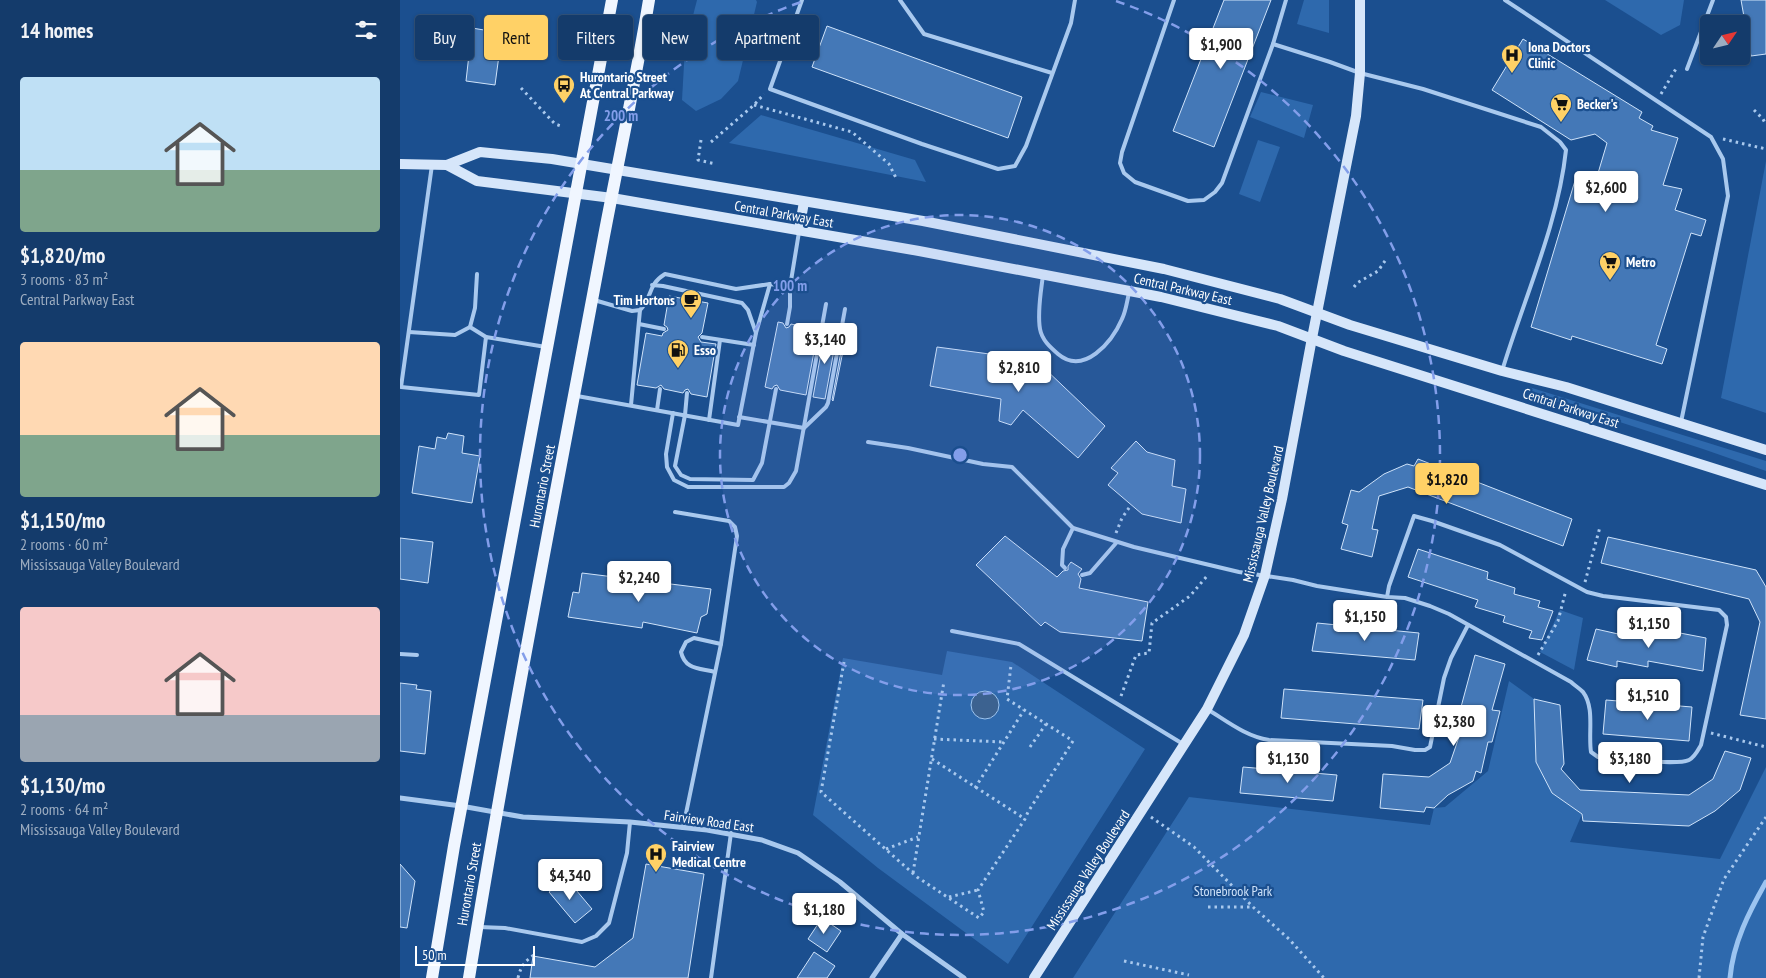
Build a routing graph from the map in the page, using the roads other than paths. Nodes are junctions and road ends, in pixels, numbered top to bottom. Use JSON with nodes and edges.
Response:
{"nodes":[{"id":1,"x":612,"y":0,"type":"edge"},
{"id":2,"x":649,"y":0,"type":"edge"},
{"id":3,"x":802,"y":0,"type":"edge"},
{"id":4,"x":900,"y":0,"type":"edge"},
{"id":5,"x":1075,"y":0,"type":"edge"},
{"id":6,"x":1174,"y":0,"type":"edge"},
{"id":7,"x":1286,"y":0,"type":"edge"},
{"id":8,"x":1360,"y":0,"type":"edge"},
{"id":9,"x":1505,"y":0,"type":"edge"},
{"id":10,"x":1713,"y":0,"type":"edge"},
{"id":11,"x":1272,"y":44,"type":"junction"},
{"id":12,"x":1687,"y":69,"type":"dead end"},
{"id":13,"x":1052,"y":73,"type":"junction"},
{"id":14,"x":1360,"y":73,"type":"junction"},
{"id":15,"x":581,"y":163,"type":"junction"},
{"id":16,"x":400,"y":164,"type":"edge"},
{"id":17,"x":432,"y":165,"type":"junction"},
{"id":18,"x":447,"y":165,"type":"junction"},
{"id":19,"x":617,"y":169,"type":"junction"},
{"id":20,"x":575,"y":193,"type":"junction"},
{"id":21,"x":612,"y":198,"type":"junction"},
{"id":22,"x":804,"y":202,"type":"junction"},
{"id":23,"x":799,"y":230,"type":"junction"},
{"id":24,"x":477,"y":274,"type":"dead end"},
{"id":25,"x":1043,"y":274,"type":"junction"},
{"id":26,"x":770,"y":284,"type":"junction"},
{"id":27,"x":652,"y":285,"type":"junction"},
{"id":28,"x":790,"y":287,"type":"junction"},
{"id":29,"x":1130,"y":291,"type":"junction"},
{"id":30,"x":592,"y":299,"type":"junction"},
{"id":31,"x":826,"y":304,"type":"dead end"},
{"id":32,"x":845,"y":309,"type":"dead end"},
{"id":33,"x":640,"y":310,"type":"junction"},
{"id":34,"x":1317,"y":313,"type":"junction"},
{"id":35,"x":638,"y":324,"type":"junction"},
{"id":36,"x":787,"y":324,"type":"dead end"},
{"id":37,"x":470,"y":327,"type":"junction"},
{"id":38,"x":664,"y":329,"type":"dead end"},
{"id":39,"x":409,"y":332,"type":"junction"},
{"id":40,"x":756,"y":332,"type":"junction"},
{"id":41,"x":486,"y":336,"type":"junction"},
{"id":42,"x":702,"y":337,"type":"dead end"},
{"id":43,"x":1312,"y":338,"type":"junction"},
{"id":44,"x":720,"y":340,"type":"junction"},
{"id":45,"x":754,"y":345,"type":"junction"},
{"id":46,"x":547,"y":347,"type":"junction"},
{"id":47,"x":1502,"y":371,"type":"junction"},
{"id":48,"x":660,"y":389,"type":"dead end"},
{"id":49,"x":776,"y":389,"type":"dead end"},
{"id":50,"x":687,"y":393,"type":"dead end"},
{"id":51,"x":574,"y":395,"type":"junction"},
{"id":52,"x":631,"y":406,"type":"junction"},
{"id":53,"x":657,"y":410,"type":"junction"},
{"id":54,"x":673,"y":413,"type":"junction"},
{"id":55,"x":685,"y":415,"type":"junction"},
{"id":56,"x":739,"y":417,"type":"junction"},
{"id":57,"x":708,"y":420,"type":"junction"},
{"id":58,"x":770,"y":422,"type":"junction"},
{"id":59,"x":1681,"y":424,"type":"junction"},
{"id":60,"x":804,"y":428,"type":"junction"},
{"id":61,"x":868,"y":442,"type":"dead end"},
{"id":62,"x":1766,"y":450,"type":"edge"},
{"id":63,"x":1766,"y":485,"type":"edge"},
{"id":64,"x":675,"y":512,"type":"dead end"},
{"id":65,"x":1073,"y":528,"type":"junction"},
{"id":66,"x":1115,"y":541,"type":"junction"},
{"id":67,"x":1065,"y":568,"type":"dead end"},
{"id":68,"x":1082,"y":575,"type":"dead end"},
{"id":69,"x":1265,"y":575,"type":"junction"},
{"id":70,"x":1387,"y":597,"type":"junction"},
{"id":71,"x":1468,"y":625,"type":"junction"},
{"id":72,"x":952,"y":631,"type":"dead end"},
{"id":73,"x":721,"y":644,"type":"junction"},
{"id":74,"x":400,"y":654,"type":"edge"},
{"id":75,"x":417,"y":655,"type":"dead end"},
{"id":76,"x":716,"y":672,"type":"junction"},
{"id":77,"x":1207,"y":709,"type":"junction"},
{"id":78,"x":1185,"y":746,"type":"junction"},
{"id":79,"x":400,"y":798,"type":"edge"},
{"id":80,"x":461,"y":806,"type":"junction"},
{"id":81,"x":497,"y":812,"type":"junction"},
{"id":82,"x":630,"y":822,"type":"junction"},
{"id":83,"x":683,"y":828,"type":"junction"},
{"id":84,"x":731,"y":834,"type":"junction"},
{"id":85,"x":477,"y":926,"type":"junction"},
{"id":86,"x":902,"y":934,"type":"junction"},
{"id":87,"x":432,"y":978,"type":"edge"},
{"id":88,"x":469,"y":978,"type":"edge"},
{"id":89,"x":711,"y":978,"type":"edge"},
{"id":90,"x":872,"y":978,"type":"edge"},
{"id":91,"x":964,"y":978,"type":"edge"},
{"id":92,"x":1034,"y":978,"type":"edge"}],
"edges":[{"from":1,"to":15,"type":"main road","name":"Hurontario Street"},
{"from":2,"to":19,"type":"main road","name":"Hurontario Street"},
{"from":3,"to":13,"type":"lane"},
{"from":4,"to":13,"type":"lane"},
{"from":5,"to":13,"type":"lane"},
{"from":6,"to":11,"type":"lane"},
{"from":7,"to":11,"type":"lane"},
{"from":8,"to":14,"type":"street","name":"Mississauga Valley Boulevard"},
{"from":9,"to":59,"type":"lane"},
{"from":10,"to":12,"type":"lane"},
{"from":11,"to":14,"type":"lane"},
{"from":14,"to":34,"type":"street","name":"Mississauga Valley Boulevard"},
{"from":14,"to":47,"type":"lane"},
{"from":15,"to":18,"type":"street","name":"Central Parkway East"},
{"from":15,"to":19,"type":"street","name":"Central Parkway East"},
{"from":15,"to":20,"type":"main road","name":"Hurontario Street"},
{"from":16,"to":17,"type":"street"},
{"from":17,"to":18,"type":"street"},
{"from":17,"to":39,"type":"lane"},
{"from":18,"to":20,"type":"street","name":"Central Parkway East"},
{"from":19,"to":21,"type":"main road","name":"Hurontario Street"},
{"from":19,"to":22,"type":"street","name":"Central Parkway East"},
{"from":20,"to":21,"type":"street","name":"Central Parkway East"},
{"from":20,"to":46,"type":"main road","name":"Hurontario Street"},
{"from":21,"to":23,"type":"street","name":"Central Parkway East"},
{"from":21,"to":30,"type":"main road","name":"Hurontario Street"},
{"from":22,"to":23,"type":"street"},
{"from":22,"to":34,"type":"street","name":"Central Parkway East"},
{"from":23,"to":25,"type":"street","name":"Central Parkway East"},
{"from":23,"to":28,"type":"lane"},
{"from":24,"to":37,"type":"lane"},
{"from":25,"to":29,"type":"street","name":"Central Parkway East"},
{"from":25,"to":29,"type":"lane"},
{"from":26,"to":27,"type":"lane"},
{"from":26,"to":28,"type":"lane"},
{"from":26,"to":40,"type":"lane"},
{"from":27,"to":33,"type":"lane"},
{"from":27,"to":40,"type":"lane"},
{"from":28,"to":36,"type":"lane"},
{"from":29,"to":43,"type":"street","name":"Central Parkway East"},
{"from":30,"to":33,"type":"lane"},
{"from":30,"to":51,"type":"main road","name":"Hurontario Street"},
{"from":31,"to":60,"type":"lane"},
{"from":32,"to":60,"type":"lane"},
{"from":33,"to":35,"type":"lane"},
{"from":34,"to":43,"type":"street","name":"Mississauga Valley Boulevard"},
{"from":34,"to":47,"type":"street","name":"Central Parkway East"},
{"from":35,"to":38,"type":"lane"},
{"from":35,"to":52,"type":"lane"},
{"from":37,"to":39,"type":"lane"},
{"from":37,"to":41,"type":"lane"},
{"from":39,"to":41,"type":"lane"},
{"from":40,"to":45,"type":"lane"},
{"from":41,"to":46,"type":"lane"},
{"from":42,"to":44,"type":"lane"},
{"from":43,"to":63,"type":"street","name":"Central Parkway East"},
{"from":43,"to":69,"type":"street","name":"Mississauga Valley Boulevard"},
{"from":44,"to":45,"type":"lane"},
{"from":44,"to":57,"type":"lane"},
{"from":45,"to":56,"type":"lane"},
{"from":46,"to":80,"type":"main road","name":"Hurontario Street"},
{"from":47,"to":59,"type":"street","name":"Central Parkway East"},
{"from":48,"to":53,"type":"lane"},
{"from":49,"to":58,"type":"lane"},
{"from":50,"to":55,"type":"lane"},
{"from":51,"to":52,"type":"lane"},
{"from":51,"to":81,"type":"main road","name":"Hurontario Street"},
{"from":52,"to":53,"type":"lane"},
{"from":53,"to":54,"type":"lane"},
{"from":54,"to":55,"type":"lane"},
{"from":54,"to":60,"type":"lane"},
{"from":55,"to":57,"type":"lane"},
{"from":55,"to":58,"type":"lane"},
{"from":56,"to":57,"type":"lane"},
{"from":56,"to":58,"type":"lane"},
{"from":58,"to":60,"type":"lane"},
{"from":59,"to":62,"type":"street","name":"Central Parkway East"},
{"from":61,"to":65,"type":"lane"},
{"from":64,"to":73,"type":"lane"},
{"from":65,"to":66,"type":"lane"},
{"from":65,"to":67,"type":"lane"},
{"from":66,"to":68,"type":"lane"},
{"from":66,"to":69,"type":"lane"},
{"from":69,"to":70,"type":"lane"},
{"from":69,"to":77,"type":"street","name":"Mississauga Valley Boulevard"},
{"from":70,"to":71,"type":"lane"},
{"from":70,"to":71,"type":"lane"},
{"from":71,"to":77,"type":"lane"},
{"from":72,"to":78,"type":"lane"},
{"from":73,"to":76,"type":"lane"},
{"from":73,"to":76,"type":"lane"},
{"from":74,"to":75,"type":"lane"},
{"from":76,"to":83,"type":"lane"},
{"from":77,"to":78,"type":"street","name":"Mississauga Valley Boulevard"},
{"from":78,"to":92,"type":"street","name":"Mississauga Valley Boulevard"},
{"from":79,"to":80,"type":"street","name":"Fairview Road East"},
{"from":80,"to":81,"type":"street","name":"Fairview Road East"},
{"from":80,"to":87,"type":"main road","name":"Hurontario Street"},
{"from":81,"to":82,"type":"street","name":"Fairview Road East"},
{"from":81,"to":85,"type":"main road","name":"Hurontario Street"},
{"from":82,"to":83,"type":"street","name":"Fairview Road East"},
{"from":82,"to":85,"type":"lane"},
{"from":83,"to":84,"type":"street","name":"Fairview Road East"},
{"from":84,"to":86,"type":"street","name":"Fairview Road East"},
{"from":84,"to":89,"type":"lane"},
{"from":85,"to":88,"type":"main road","name":"Hurontario Street"},
{"from":86,"to":90,"type":"street"},
{"from":86,"to":91,"type":"street","name":"Fairview Road East"}]}
